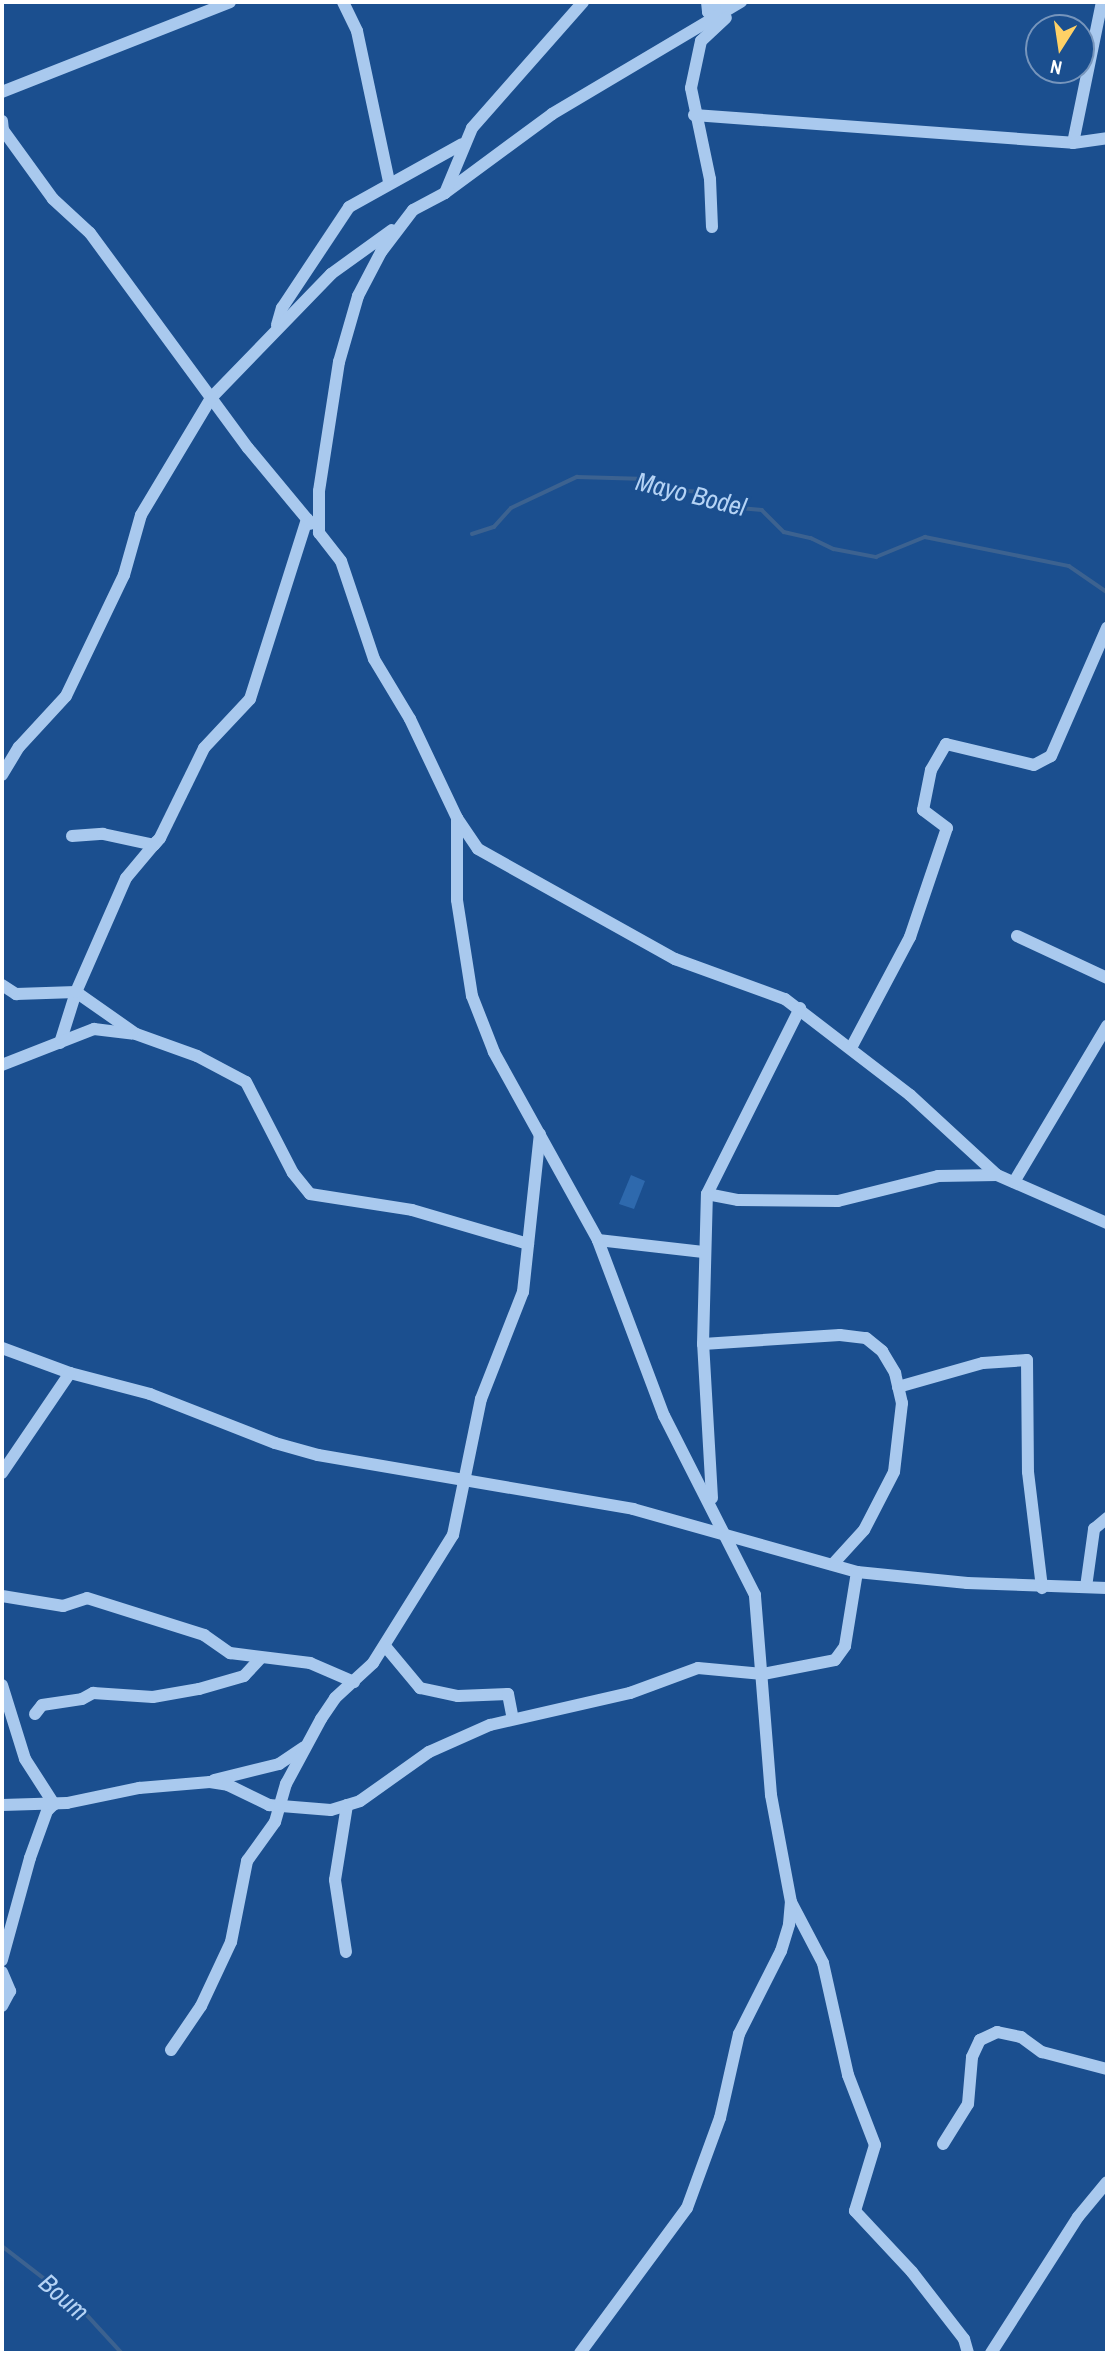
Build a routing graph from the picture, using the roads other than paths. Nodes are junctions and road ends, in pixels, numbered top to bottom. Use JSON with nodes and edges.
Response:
{"nodes":[{"id":1,"x":230,"y":2,"type":"edge"},
{"id":2,"x":343,"y":2,"type":"edge"},
{"id":3,"x":583,"y":2,"type":"edge"},
{"id":4,"x":707,"y":2,"type":"edge"},
{"id":5,"x":741,"y":2,"type":"edge"},
{"id":6,"x":1102,"y":2,"type":"edge"},
{"id":7,"x":2,"y":92,"type":"edge"},
{"id":8,"x":694,"y":115,"type":"junction"},
{"id":9,"x":2,"y":121,"type":"edge"},
{"id":10,"x":1107,"y":138,"type":"edge"},
{"id":11,"x":1073,"y":143,"type":"junction"},
{"id":12,"x":462,"y":144,"type":"junction"},
{"id":13,"x":389,"y":182,"type":"junction"},
{"id":14,"x":445,"y":193,"type":"junction"},
{"id":15,"x":398,"y":225,"type":"junction"},
{"id":16,"x":712,"y":227,"type":"dead end"},
{"id":17,"x":276,"y":328,"type":"junction"},
{"id":18,"x":211,"y":398,"type":"junction"},
{"id":19,"x":307,"y":519,"type":"junction"},
{"id":20,"x":319,"y":533,"type":"junction"},
{"id":21,"x":1107,"y":628,"type":"edge"},
{"id":22,"x":2,"y":775,"type":"edge"},
{"id":23,"x":457,"y":818,"type":"junction"},
{"id":24,"x":72,"y":836,"type":"dead end"},
{"id":25,"x":160,"y":838,"type":"junction"},
{"id":26,"x":1017,"y":936,"type":"dead end"},
{"id":27,"x":1107,"y":978,"type":"edge"},
{"id":28,"x":2,"y":985,"type":"edge"},
{"id":29,"x":76,"y":992,"type":"junction"},
{"id":30,"x":800,"y":1008,"type":"junction"},
{"id":31,"x":1107,"y":1026,"type":"edge"},
{"id":32,"x":136,"y":1034,"type":"junction"},
{"id":33,"x":60,"y":1044,"type":"junction"},
{"id":34,"x":851,"y":1048,"type":"junction"},
{"id":35,"x":2,"y":1065,"type":"edge"},
{"id":36,"x":540,"y":1134,"type":"junction"},
{"id":37,"x":997,"y":1175,"type":"junction"},
{"id":38,"x":1014,"y":1182,"type":"junction"},
{"id":39,"x":707,"y":1194,"type":"junction"},
{"id":40,"x":1107,"y":1223,"type":"edge"},
{"id":41,"x":598,"y":1240,"type":"junction"},
{"id":42,"x":528,"y":1244,"type":"junction"},
{"id":43,"x":703,"y":1252,"type":"junction"},
{"id":44,"x":703,"y":1344,"type":"junction"},
{"id":45,"x":2,"y":1348,"type":"edge"},
{"id":46,"x":70,"y":1373,"type":"junction"},
{"id":47,"x":898,"y":1387,"type":"junction"},
{"id":48,"x":2,"y":1473,"type":"edge"},
{"id":49,"x":467,"y":1483,"type":"junction"},
{"id":50,"x":712,"y":1504,"type":"junction"},
{"id":51,"x":1107,"y":1518,"type":"edge"},
{"id":52,"x":726,"y":1534,"type":"junction"},
{"id":53,"x":834,"y":1564,"type":"junction"},
{"id":54,"x":857,"y":1572,"type":"junction"},
{"id":55,"x":1086,"y":1587,"type":"junction"},
{"id":56,"x":1042,"y":1588,"type":"junction"},
{"id":57,"x":1107,"y":1588,"type":"edge"},
{"id":58,"x":2,"y":1596,"type":"edge"},
{"id":59,"x":385,"y":1646,"type":"junction"},
{"id":60,"x":261,"y":1658,"type":"junction"},
{"id":61,"x":764,"y":1674,"type":"junction"},
{"id":62,"x":354,"y":1682,"type":"junction"},
{"id":63,"x":2,"y":1685,"type":"edge"},
{"id":64,"x":35,"y":1714,"type":"dead end"},
{"id":65,"x":513,"y":1720,"type":"junction"},
{"id":66,"x":307,"y":1745,"type":"junction"},
{"id":67,"x":210,"y":1782,"type":"junction"},
{"id":68,"x":54,"y":1804,"type":"junction"},
{"id":69,"x":2,"y":1805,"type":"edge"},
{"id":70,"x":279,"y":1805,"type":"junction"},
{"id":71,"x":347,"y":1805,"type":"junction"},
{"id":72,"x":791,"y":1902,"type":"junction"},
{"id":73,"x":346,"y":1952,"type":"dead end"},
{"id":74,"x":2,"y":1960,"type":"edge"},
{"id":75,"x":2,"y":1972,"type":"edge"},
{"id":76,"x":2,"y":2006,"type":"edge"},
{"id":77,"x":171,"y":2050,"type":"dead end"},
{"id":78,"x":1107,"y":2069,"type":"edge"},
{"id":79,"x":943,"y":2144,"type":"dead end"},
{"id":80,"x":1107,"y":2182,"type":"edge"},
{"id":81,"x":580,"y":2353,"type":"edge"},
{"id":82,"x":968,"y":2353,"type":"edge"},
{"id":83,"x":991,"y":2353,"type":"edge"}],
"edges":[{"from":1,"to":7,"type":"street"},
{"from":2,"to":13,"type":"street"},
{"from":3,"to":12,"type":"street"},
{"from":4,"to":5,"type":"street"},
{"from":5,"to":8,"type":"street"},
{"from":5,"to":14,"type":"street"},
{"from":6,"to":11,"type":"street"},
{"from":8,"to":11,"type":"street"},
{"from":8,"to":16,"type":"street"},
{"from":9,"to":18,"type":"street"},
{"from":10,"to":11,"type":"street"},
{"from":12,"to":13,"type":"street"},
{"from":12,"to":14,"type":"street"},
{"from":13,"to":17,"type":"street"},
{"from":14,"to":15,"type":"street"},
{"from":15,"to":17,"type":"street"},
{"from":15,"to":20,"type":"street"},
{"from":17,"to":18,"type":"street"},
{"from":18,"to":19,"type":"street"},
{"from":18,"to":22,"type":"street"},
{"from":19,"to":20,"type":"street"},
{"from":19,"to":25,"type":"street"},
{"from":20,"to":23,"type":"street"},
{"from":21,"to":34,"type":"street"},
{"from":23,"to":30,"type":"street"},
{"from":23,"to":36,"type":"street"},
{"from":24,"to":25,"type":"street"},
{"from":25,"to":29,"type":"street"},
{"from":26,"to":27,"type":"street"},
{"from":28,"to":29,"type":"street"},
{"from":29,"to":32,"type":"street"},
{"from":29,"to":33,"type":"street"},
{"from":30,"to":34,"type":"street"},
{"from":30,"to":39,"type":"street"},
{"from":31,"to":38,"type":"street"},
{"from":32,"to":33,"type":"street"},
{"from":32,"to":42,"type":"street"},
{"from":33,"to":35,"type":"street"},
{"from":34,"to":37,"type":"street"},
{"from":36,"to":41,"type":"street"},
{"from":36,"to":42,"type":"street"},
{"from":37,"to":38,"type":"street"},
{"from":37,"to":39,"type":"street"},
{"from":38,"to":40,"type":"street"},
{"from":39,"to":43,"type":"street"},
{"from":41,"to":43,"type":"street"},
{"from":41,"to":50,"type":"street"},
{"from":42,"to":49,"type":"street"},
{"from":43,"to":44,"type":"street"},
{"from":44,"to":47,"type":"street"},
{"from":44,"to":50,"type":"street"},
{"from":45,"to":46,"type":"street"},
{"from":46,"to":48,"type":"street"},
{"from":46,"to":49,"type":"street"},
{"from":47,"to":53,"type":"street"},
{"from":47,"to":56,"type":"street"},
{"from":49,"to":52,"type":"street"},
{"from":49,"to":59,"type":"street"},
{"from":50,"to":52,"type":"street"},
{"from":51,"to":55,"type":"street"},
{"from":52,"to":53,"type":"street"},
{"from":52,"to":61,"type":"street"},
{"from":53,"to":54,"type":"street"},
{"from":54,"to":56,"type":"street"},
{"from":54,"to":61,"type":"street"},
{"from":55,"to":56,"type":"street"},
{"from":55,"to":57,"type":"street"},
{"from":58,"to":60,"type":"street"},
{"from":59,"to":62,"type":"street"},
{"from":59,"to":65,"type":"street"},
{"from":60,"to":62,"type":"street"},
{"from":60,"to":64,"type":"street"},
{"from":61,"to":65,"type":"street"},
{"from":61,"to":72,"type":"street"},
{"from":62,"to":66,"type":"street"},
{"from":63,"to":68,"type":"street"},
{"from":65,"to":71,"type":"street"},
{"from":66,"to":67,"type":"street"},
{"from":66,"to":70,"type":"street"},
{"from":67,"to":68,"type":"street"},
{"from":67,"to":70,"type":"street"},
{"from":68,"to":69,"type":"street"},
{"from":68,"to":74,"type":"street"},
{"from":70,"to":71,"type":"street"},
{"from":70,"to":77,"type":"street"},
{"from":71,"to":73,"type":"street"},
{"from":72,"to":81,"type":"street"},
{"from":72,"to":82,"type":"street"},
{"from":75,"to":76,"type":"street"},
{"from":78,"to":79,"type":"street"},
{"from":80,"to":83,"type":"street"}]}
